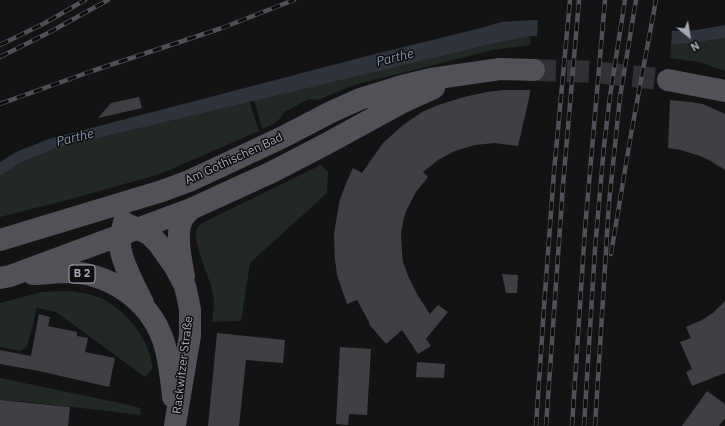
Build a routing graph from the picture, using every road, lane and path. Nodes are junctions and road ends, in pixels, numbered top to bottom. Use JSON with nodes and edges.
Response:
{"nodes":[{"id":1,"x":534,"y":70,"type":"tunnel mouth"},
{"id":2,"x":464,"y":75,"type":"junction"},
{"id":3,"x":668,"y":80,"type":"tunnel mouth"},
{"id":4,"x":725,"y":91,"type":"edge"},
{"id":5,"x":139,"y":198,"type":"junction"},
{"id":6,"x":190,"y":209,"type":"junction"},
{"id":7,"x":75,"y":217,"type":"junction"},
{"id":8,"x":127,"y":229,"type":"junction"},
{"id":9,"x":0,"y":240,"type":"edge"},
{"id":10,"x":5,"y":277,"type":"edge"},
{"id":11,"x":185,"y":286,"type":"junction"},
{"id":12,"x":145,"y":308,"type":"junction"},
{"id":13,"x":175,"y":426,"type":"edge"}],
"edges":[{"from":1,"to":2,"type":"main road","name":"Am Gothischen Bad"},
{"from":2,"to":5,"type":"main road","name":"Am Gothischen Bad"},
{"from":2,"to":6,"type":"main road","name":"Am Gothischen Bad"},
{"from":3,"to":4,"type":"main road"},
{"from":5,"to":7,"type":"main road","name":"Am Gothischen Bad"},
{"from":5,"to":8,"type":"main road"},
{"from":6,"to":8,"type":"main road","name":"Am Gothischen Bad"},
{"from":6,"to":11,"type":"main road"},
{"from":7,"to":8,"type":"main road","name":"Rackwitzer Straße","number":"B 2"},
{"from":7,"to":9,"type":"main road","name":"Am Gothischen Bad","number":"B 2"},
{"from":8,"to":10,"type":"main road","name":"Am Gothischen Bad"},
{"from":8,"to":11,"type":"main road","name":"Rackwitzer Straße","number":"B 2"},
{"from":8,"to":12,"type":"main road"},
{"from":10,"to":12,"type":"main road","name":"Rackwitzer Straße","number":"B 2"},
{"from":11,"to":13,"type":"main road","name":"Rackwitzer Straße","number":"B 2"},
{"from":12,"to":13,"type":"main road","name":"Rackwitzer Straße","number":"B 2"}]}
